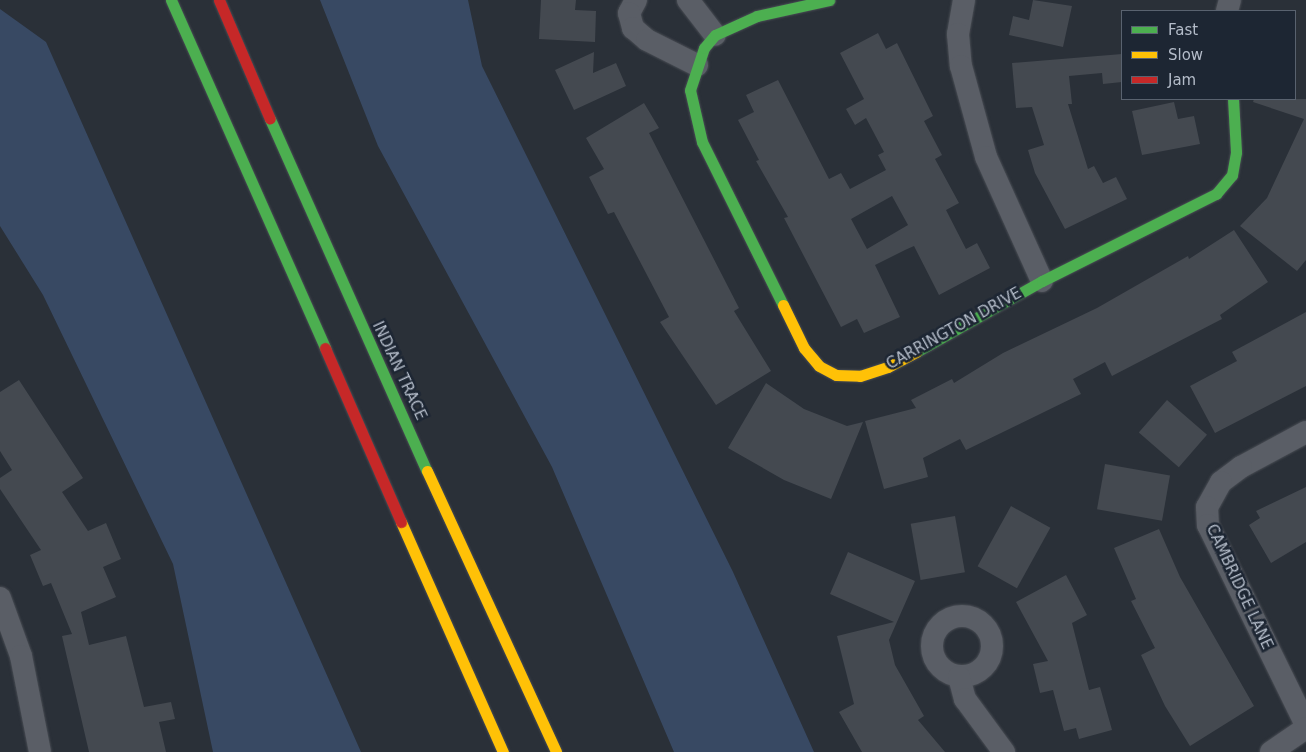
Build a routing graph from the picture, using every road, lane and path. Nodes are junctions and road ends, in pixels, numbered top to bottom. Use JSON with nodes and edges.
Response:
{"nodes":[{"id":1,"x":171,"y":0,"type":"edge"},
{"id":2,"x":219,"y":0,"type":"edge"},
{"id":3,"x":636,"y":0,"type":"edge"},
{"id":4,"x":688,"y":0,"type":"edge"},
{"id":5,"x":829,"y":0,"type":"edge"},
{"id":6,"x":961,"y":0,"type":"edge"},
{"id":7,"x":715,"y":35,"type":"junction"},
{"id":8,"x":697,"y":65,"type":"junction"},
{"id":9,"x":1233,"y":100,"type":"edge"},
{"id":10,"x":1042,"y":281,"type":"junction"},
{"id":11,"x":1306,"y":432,"type":"edge"},
{"id":12,"x":0,"y":598,"type":"edge"},
{"id":13,"x":960,"y":677,"type":"dead end"},
{"id":14,"x":1306,"y":727,"type":"edge"},
{"id":15,"x":40,"y":752,"type":"edge"},
{"id":16,"x":503,"y":752,"type":"edge"},
{"id":17,"x":556,"y":752,"type":"edge"},
{"id":18,"x":1004,"y":752,"type":"edge"},
{"id":19,"x":1271,"y":752,"type":"edge"}],
"edges":[{"from":1,"to":16,"type":"main road"},
{"from":2,"to":17,"type":"main road","name":"INDIAN TRACE"},
{"from":3,"to":8,"type":"street"},
{"from":4,"to":7,"type":"street"},
{"from":5,"to":7,"type":"main road"},
{"from":6,"to":10,"type":"street"},
{"from":7,"to":8,"type":"main road","name":"CARRINGTON DRIVE"},
{"from":8,"to":10,"type":"main road","name":"CARRINGTON DRIVE"},
{"from":9,"to":10,"type":"main road","name":"CARRINGTON DRIVE"},
{"from":11,"to":14,"type":"street","name":"CAMBRIDGE LANE"},
{"from":12,"to":15,"type":"street"},
{"from":13,"to":18,"type":"street"},
{"from":14,"to":19,"type":"street"}]}
